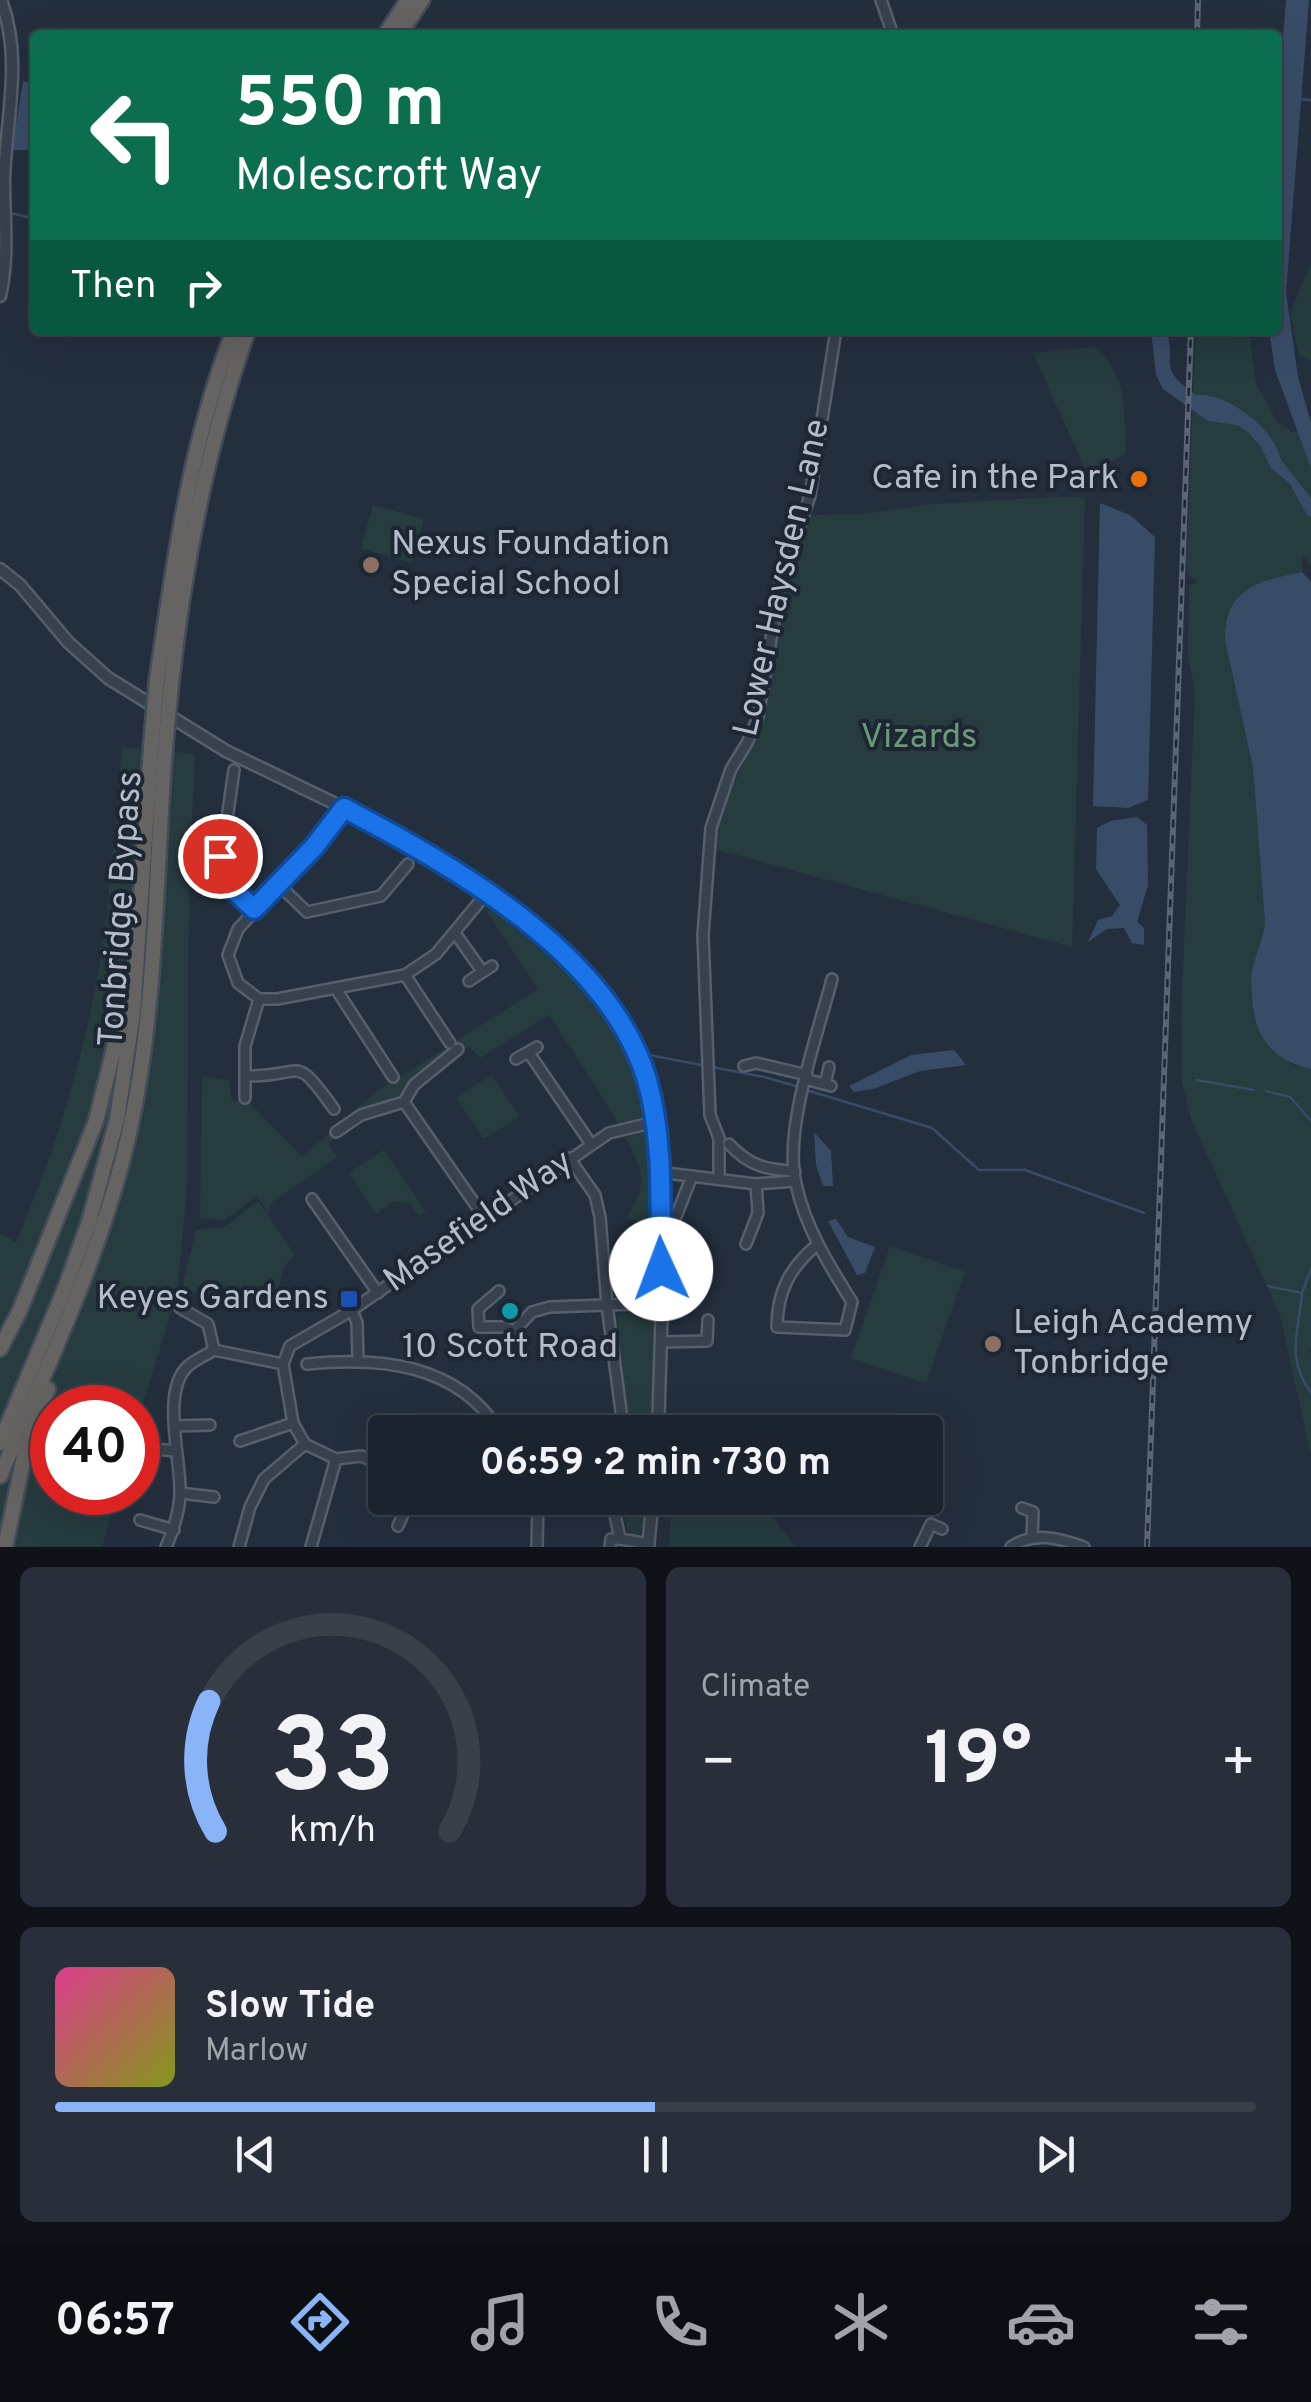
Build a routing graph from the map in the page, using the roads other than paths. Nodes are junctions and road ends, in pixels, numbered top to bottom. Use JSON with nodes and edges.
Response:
{"nodes":[{"id":1,"x":1,"y":0,"type":"edge"},
{"id":2,"x":408,"y":0,"type":"edge"},
{"id":3,"x":422,"y":0,"type":"edge"},
{"id":4,"x":881,"y":0,"type":"edge"},
{"id":5,"x":387,"y":30,"type":"edge"},
{"id":6,"x":402,"y":30,"type":"edge"},
{"id":7,"x":890,"y":30,"type":"edge"},
{"id":8,"x":0,"y":296,"type":"edge"},
{"id":9,"x":232,"y":335,"type":"edge"},
{"id":10,"x":247,"y":335,"type":"edge"},
{"id":11,"x":835,"y":335,"type":"edge"},
{"id":12,"x":0,"y":569,"type":"edge"},
{"id":13,"x":164,"y":683,"type":"junction"},
{"id":14,"x":159,"y":735,"type":"junction"},
{"id":15,"x":234,"y":770,"type":"dead end"},
{"id":16,"x":344,"y":808,"type":"junction"},
{"id":17,"x":392,"y":862,"type":"dead end"},
{"id":18,"x":277,"y":884,"type":"junction"},
{"id":19,"x":141,"y":890,"type":"junction"},
{"id":20,"x":486,"y":894,"type":"junction"},
{"id":21,"x":254,"y":909,"type":"junction"},
{"id":22,"x":455,"y":933,"type":"junction"},
{"id":23,"x":405,"y":975,"type":"junction"},
{"id":24,"x":832,"y":979,"type":"dead end"},
{"id":25,"x":469,"y":981,"type":"dead end"},
{"id":26,"x":336,"y":990,"type":"junction"},
{"id":27,"x":259,"y":999,"type":"junction"},
{"id":28,"x":754,"y":1048,"type":"dead end"},
{"id":29,"x":516,"y":1059,"type":"dead end"},
{"id":30,"x":756,"y":1063,"type":"junction"},
{"id":31,"x":744,"y":1066,"type":"dead end"},
{"id":32,"x":829,"y":1067,"type":"dead end"},
{"id":33,"x":246,"y":1076,"type":"junction"},
{"id":34,"x":806,"y":1077,"type":"junction"},
{"id":35,"x":394,"y":1078,"type":"dead end"},
{"id":36,"x":245,"y":1098,"type":"dead end"},
{"id":37,"x":404,"y":1102,"type":"junction"},
{"id":38,"x":334,"y":1108,"type":"dead end"},
{"id":39,"x":655,"y":1122,"type":"junction"},
{"id":40,"x":336,"y":1132,"type":"dead end"},
{"id":41,"x":591,"y":1144,"type":"junction"},
{"id":42,"x":729,"y":1144,"type":"dead end"},
{"id":43,"x":570,"y":1158,"type":"junction"},
{"id":44,"x":658,"y":1172,"type":"junction"},
{"id":45,"x":692,"y":1176,"type":"junction"},
{"id":46,"x":795,"y":1176,"type":"junction"},
{"id":47,"x":719,"y":1179,"type":"junction"},
{"id":48,"x":756,"y":1184,"type":"junction"},
{"id":49,"x":312,"y":1199,"type":"dead end"},
{"id":50,"x":484,"y":1217,"type":"junction"},
{"id":51,"x":660,"y":1236,"type":"junction"},
{"id":52,"x":746,"y":1244,"type":"dead end"},
{"id":53,"x":817,"y":1246,"type":"junction"},
{"id":54,"x":499,"y":1291,"type":"dead end"},
{"id":55,"x":378,"y":1292,"type":"junction"},
{"id":56,"x":662,"y":1303,"type":"junction"},
{"id":57,"x":606,"y":1305,"type":"junction"},
{"id":58,"x":180,"y":1308,"type":"dead end"},
{"id":59,"x":352,"y":1310,"type":"junction"},
{"id":60,"x":72,"y":1311,"type":"junction"},
{"id":61,"x":708,"y":1320,"type":"dead end"},
{"id":62,"x":661,"y":1342,"type":"junction"},
{"id":63,"x":0,"y":1349,"type":"edge"},
{"id":64,"x":214,"y":1350,"type":"junction"},
{"id":65,"x":358,"y":1359,"type":"junction"},
{"id":66,"x":283,"y":1364,"type":"junction"},
{"id":67,"x":307,"y":1364,"type":"dead end"},
{"id":68,"x":484,"y":1415,"type":"edge"},
{"id":69,"x":622,"y":1415,"type":"edge"},
{"id":70,"x":659,"y":1415,"type":"edge"},
{"id":71,"x":293,"y":1423,"type":"junction"},
{"id":72,"x":175,"y":1426,"type":"junction"},
{"id":73,"x":210,"y":1426,"type":"dead end"},
{"id":74,"x":240,"y":1441,"type":"dead end"},
{"id":75,"x":0,"y":1443,"type":"edge"},
{"id":76,"x":305,"y":1444,"type":"junction"},
{"id":77,"x":160,"y":1450,"type":"edge"},
{"id":78,"x":175,"y":1452,"type":"junction"},
{"id":79,"x":336,"y":1459,"type":"junction"},
{"id":80,"x":368,"y":1459,"type":"edge"},
{"id":81,"x":0,"y":1476,"type":"edge"},
{"id":82,"x":180,"y":1493,"type":"junction"},
{"id":83,"x":214,"y":1496,"type":"dead end"},
{"id":84,"x":1031,"y":1508,"type":"dead end"},
{"id":85,"x":403,"y":1515,"type":"edge"},
{"id":86,"x":537,"y":1515,"type":"edge"},
{"id":87,"x":615,"y":1515,"type":"edge"},
{"id":88,"x":652,"y":1515,"type":"edge"},
{"id":89,"x":140,"y":1520,"type":"dead end"},
{"id":90,"x":398,"y":1526,"type":"dead end"},
{"id":91,"x":942,"y":1529,"type":"dead end"},
{"id":92,"x":174,"y":1530,"type":"junction"},
{"id":93,"x":1032,"y":1537,"type":"junction"},
{"id":94,"x":620,"y":1539,"type":"junction"},
{"id":95,"x":649,"y":1546,"type":"edge"},
{"id":96,"x":5,"y":1547,"type":"edge"},
{"id":97,"x":166,"y":1547,"type":"edge"},
{"id":98,"x":239,"y":1547,"type":"edge"},
{"id":99,"x":311,"y":1547,"type":"edge"},
{"id":100,"x":537,"y":1547,"type":"edge"},
{"id":101,"x":610,"y":1547,"type":"edge"},
{"id":102,"x":920,"y":1547,"type":"edge"},
{"id":103,"x":1011,"y":1547,"type":"edge"},
{"id":104,"x":1084,"y":1547,"type":"edge"}],
"edges":[{"from":1,"to":8,"type":"street"},
{"from":2,"to":5,"type":"highway"},
{"from":3,"to":6,"type":"highway"},
{"from":4,"to":7,"type":"street"},
{"from":9,"to":13,"type":"highway","name":"Tonbridge Bypass"},
{"from":10,"to":13,"type":"highway","name":"Tonbridge Bypass"},
{"from":11,"to":47,"type":"street","name":"Lower Haysden Lane"},
{"from":12,"to":16,"type":"street"},
{"from":13,"to":14,"type":"highway","name":"Tonbridge Bypass","bridge":true},
{"from":14,"to":19,"type":"highway","name":"Tonbridge Bypass"},
{"from":14,"to":60,"type":"highway","name":"Tonbridge Bypass"},
{"from":15,"to":21,"type":"street"},
{"from":16,"to":18,"type":"street"},
{"from":16,"to":20,"type":"street"},
{"from":17,"to":18,"type":"street"},
{"from":18,"to":21,"type":"street"},
{"from":19,"to":63,"type":"highway"},
{"from":19,"to":75,"type":"highway","name":"Tonbridge Bypass"},
{"from":20,"to":22,"type":"street"},
{"from":20,"to":39,"type":"street"},
{"from":21,"to":27,"type":"street"},
{"from":22,"to":23,"type":"street"},
{"from":22,"to":25,"type":"street"},
{"from":23,"to":26,"type":"street"},
{"from":23,"to":37,"type":"street"},
{"from":24,"to":34,"type":"street"},
{"from":26,"to":27,"type":"street"},
{"from":26,"to":35,"type":"street"},
{"from":27,"to":33,"type":"street"},
{"from":28,"to":30,"type":"street"},
{"from":29,"to":41,"type":"street"},
{"from":30,"to":31,"type":"street"},
{"from":30,"to":34,"type":"street"},
{"from":32,"to":34,"type":"street"},
{"from":33,"to":36,"type":"street"},
{"from":33,"to":38,"type":"street"},
{"from":34,"to":46,"type":"street"},
{"from":37,"to":40,"type":"street"},
{"from":37,"to":50,"type":"street"},
{"from":39,"to":41,"type":"street","name":"Masefield Way"},
{"from":39,"to":44,"type":"street"},
{"from":41,"to":43,"type":"street","name":"Masefield Way"},
{"from":42,"to":46,"type":"street"},
{"from":43,"to":50,"type":"street","name":"Masefield Way"},
{"from":43,"to":57,"type":"street"},
{"from":44,"to":45,"type":"street"},
{"from":44,"to":51,"type":"street"},
{"from":45,"to":47,"type":"street"},
{"from":45,"to":51,"type":"street"},
{"from":46,"to":48,"type":"street"},
{"from":46,"to":53,"type":"street"},
{"from":47,"to":48,"type":"street"},
{"from":48,"to":52,"type":"street"},
{"from":49,"to":55,"type":"street"},
{"from":50,"to":55,"type":"street","name":"Masefield Way"},
{"from":51,"to":56,"type":"street"},
{"from":53,"to":53,"type":"street"},
{"from":54,"to":57,"type":"street"},
{"from":55,"to":59,"type":"street","name":"Masefield Way"},
{"from":56,"to":57,"type":"street"},
{"from":56,"to":62,"type":"street"},
{"from":57,"to":69,"type":"street"},
{"from":58,"to":64,"type":"street"},
{"from":59,"to":65,"type":"street","name":"Masefield Way"},
{"from":59,"to":66,"type":"street"},
{"from":60,"to":81,"type":"highway","name":"Tonbridge Bypass"},
{"from":60,"to":96,"type":"highway"},
{"from":61,"to":62,"type":"street"},
{"from":62,"to":70,"type":"street"},
{"from":64,"to":66,"type":"street"},
{"from":64,"to":72,"type":"street"},
{"from":65,"to":67,"type":"street"},
{"from":65,"to":68,"type":"street"},
{"from":66,"to":71,"type":"street"},
{"from":71,"to":74,"type":"street"},
{"from":71,"to":76,"type":"street"},
{"from":72,"to":73,"type":"street"},
{"from":72,"to":78,"type":"street"},
{"from":76,"to":79,"type":"street"},
{"from":76,"to":98,"type":"street"},
{"from":77,"to":78,"type":"street"},
{"from":78,"to":82,"type":"street"},
{"from":79,"to":80,"type":"street"},
{"from":79,"to":99,"type":"street"},
{"from":82,"to":83,"type":"street"},
{"from":82,"to":92,"type":"street"},
{"from":84,"to":93,"type":"street"},
{"from":85,"to":90,"type":"street"},
{"from":86,"to":100,"type":"street"},
{"from":87,"to":94,"type":"street"},
{"from":88,"to":95,"type":"street"},
{"from":89,"to":92,"type":"street"},
{"from":91,"to":102,"type":"street"},
{"from":92,"to":97,"type":"street"},
{"from":93,"to":103,"type":"street"},
{"from":93,"to":104,"type":"street"},
{"from":94,"to":95,"type":"street"},
{"from":94,"to":101,"type":"street"}]}
